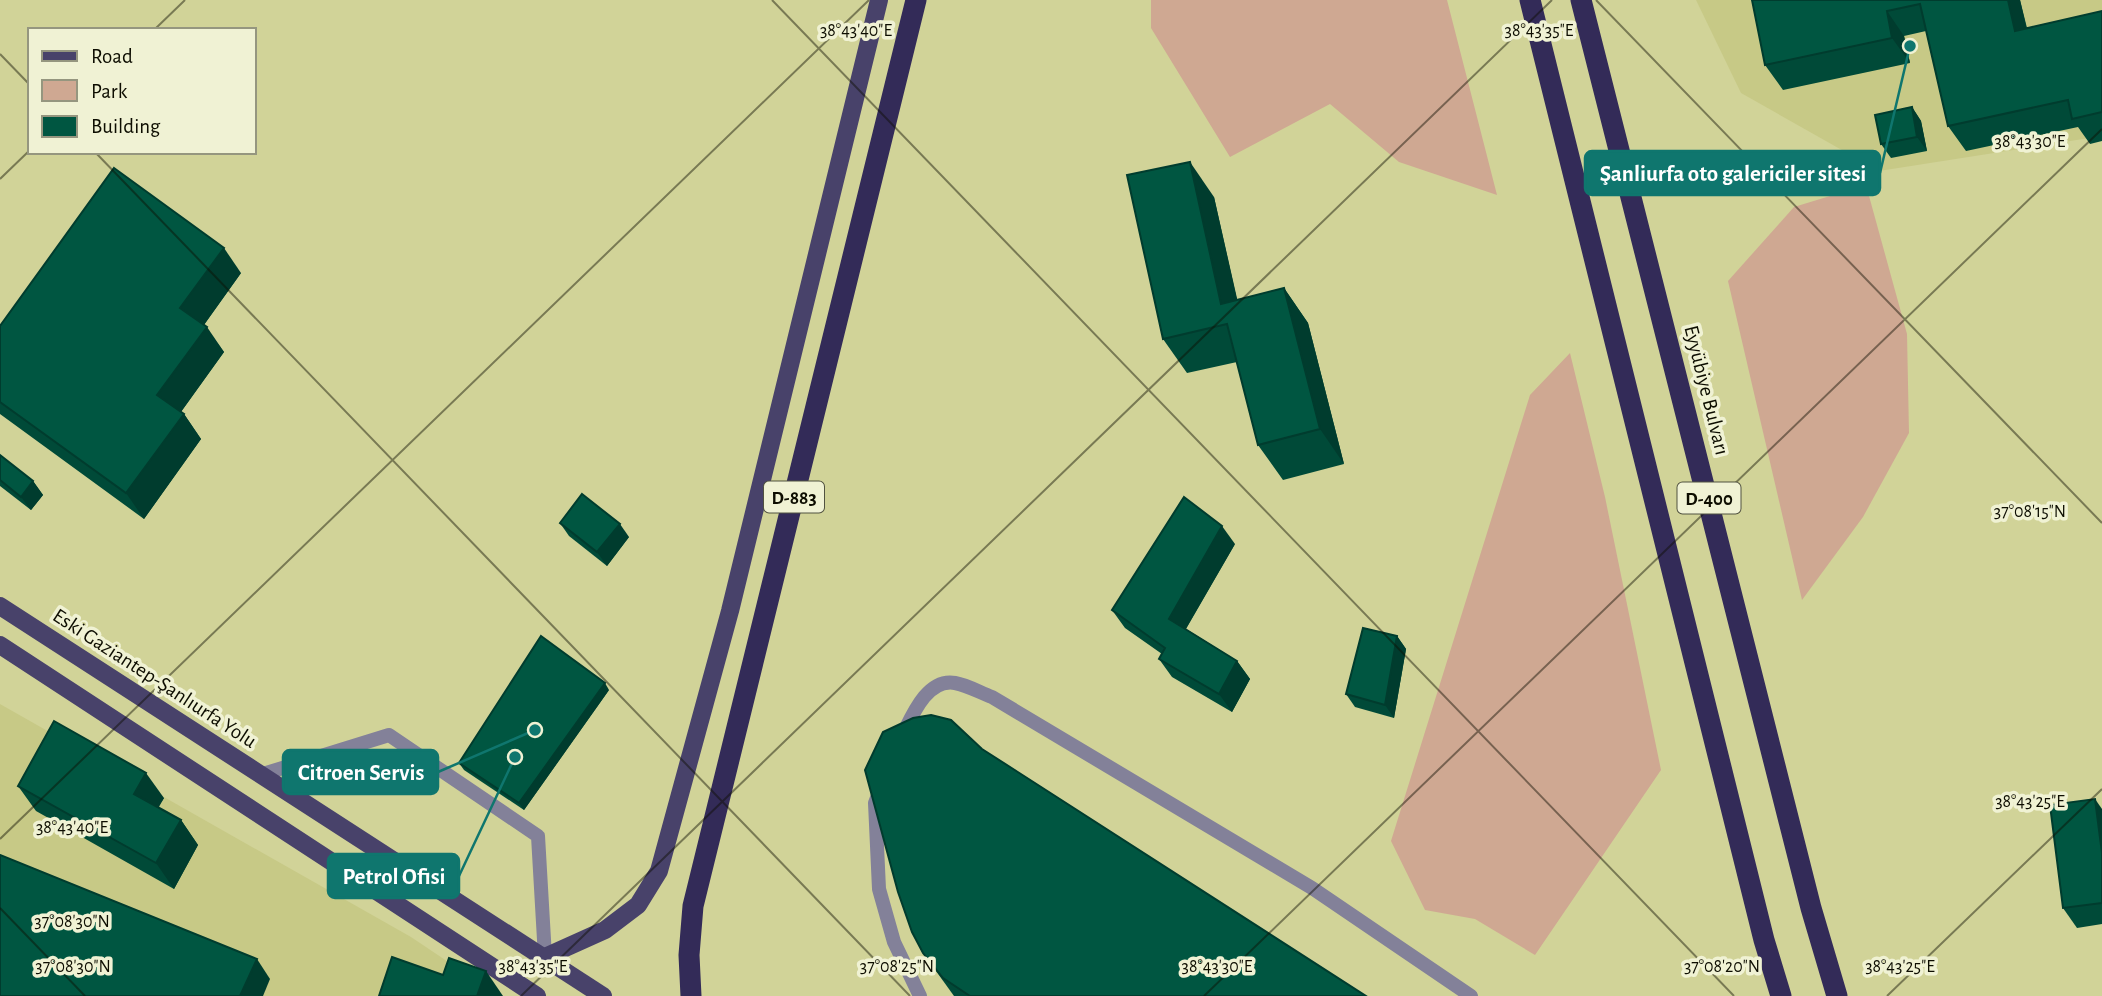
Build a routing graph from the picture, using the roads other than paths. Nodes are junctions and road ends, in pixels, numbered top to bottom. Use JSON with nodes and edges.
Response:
{"nodes":[{"id":1,"x":879,"y":0,"type":"edge"},
{"id":2,"x":916,"y":0,"type":"edge"},
{"id":3,"x":1530,"y":0,"type":"edge"},
{"id":4,"x":1581,"y":0,"type":"edge"},
{"id":5,"x":0,"y":606,"type":"edge"},
{"id":6,"x":0,"y":645,"type":"edge"},
{"id":7,"x":895,"y":748,"type":"edge"},
{"id":8,"x":887,"y":770,"type":"edge"},
{"id":9,"x":263,"y":774,"type":"junction"},
{"id":10,"x":545,"y":957,"type":"junction"},
{"id":11,"x":537,"y":996,"type":"edge"},
{"id":12,"x":603,"y":996,"type":"edge"},
{"id":13,"x":691,"y":996,"type":"edge"},
{"id":14,"x":920,"y":996,"type":"edge"},
{"id":15,"x":1471,"y":996,"type":"edge"},
{"id":16,"x":1781,"y":996,"type":"edge"},
{"id":17,"x":1837,"y":996,"type":"edge"}],
"edges":[{"from":1,"to":10,"type":"main road"},
{"from":2,"to":13,"type":"highway","number":"D-883"},
{"from":3,"to":16,"type":"highway","number":"D-400"},
{"from":4,"to":17,"type":"highway","name":"Eyyübiye Bulvarı","number":"D-400"},
{"from":5,"to":9,"type":"main road","name":"Eski Gaziantep-Şanlıurfa Yolu"},
{"from":6,"to":11,"type":"main road"},
{"from":7,"to":15,"type":"lane"},
{"from":8,"to":14,"type":"lane"},
{"from":9,"to":10,"type":"main road","name":"Eski Gaziantep-Şanlıurfa Yolu"},
{"from":9,"to":10,"type":"lane"},
{"from":10,"to":12,"type":"main road","name":"Eski Gaziantep-Şanlıurfa Yolu"}]}
